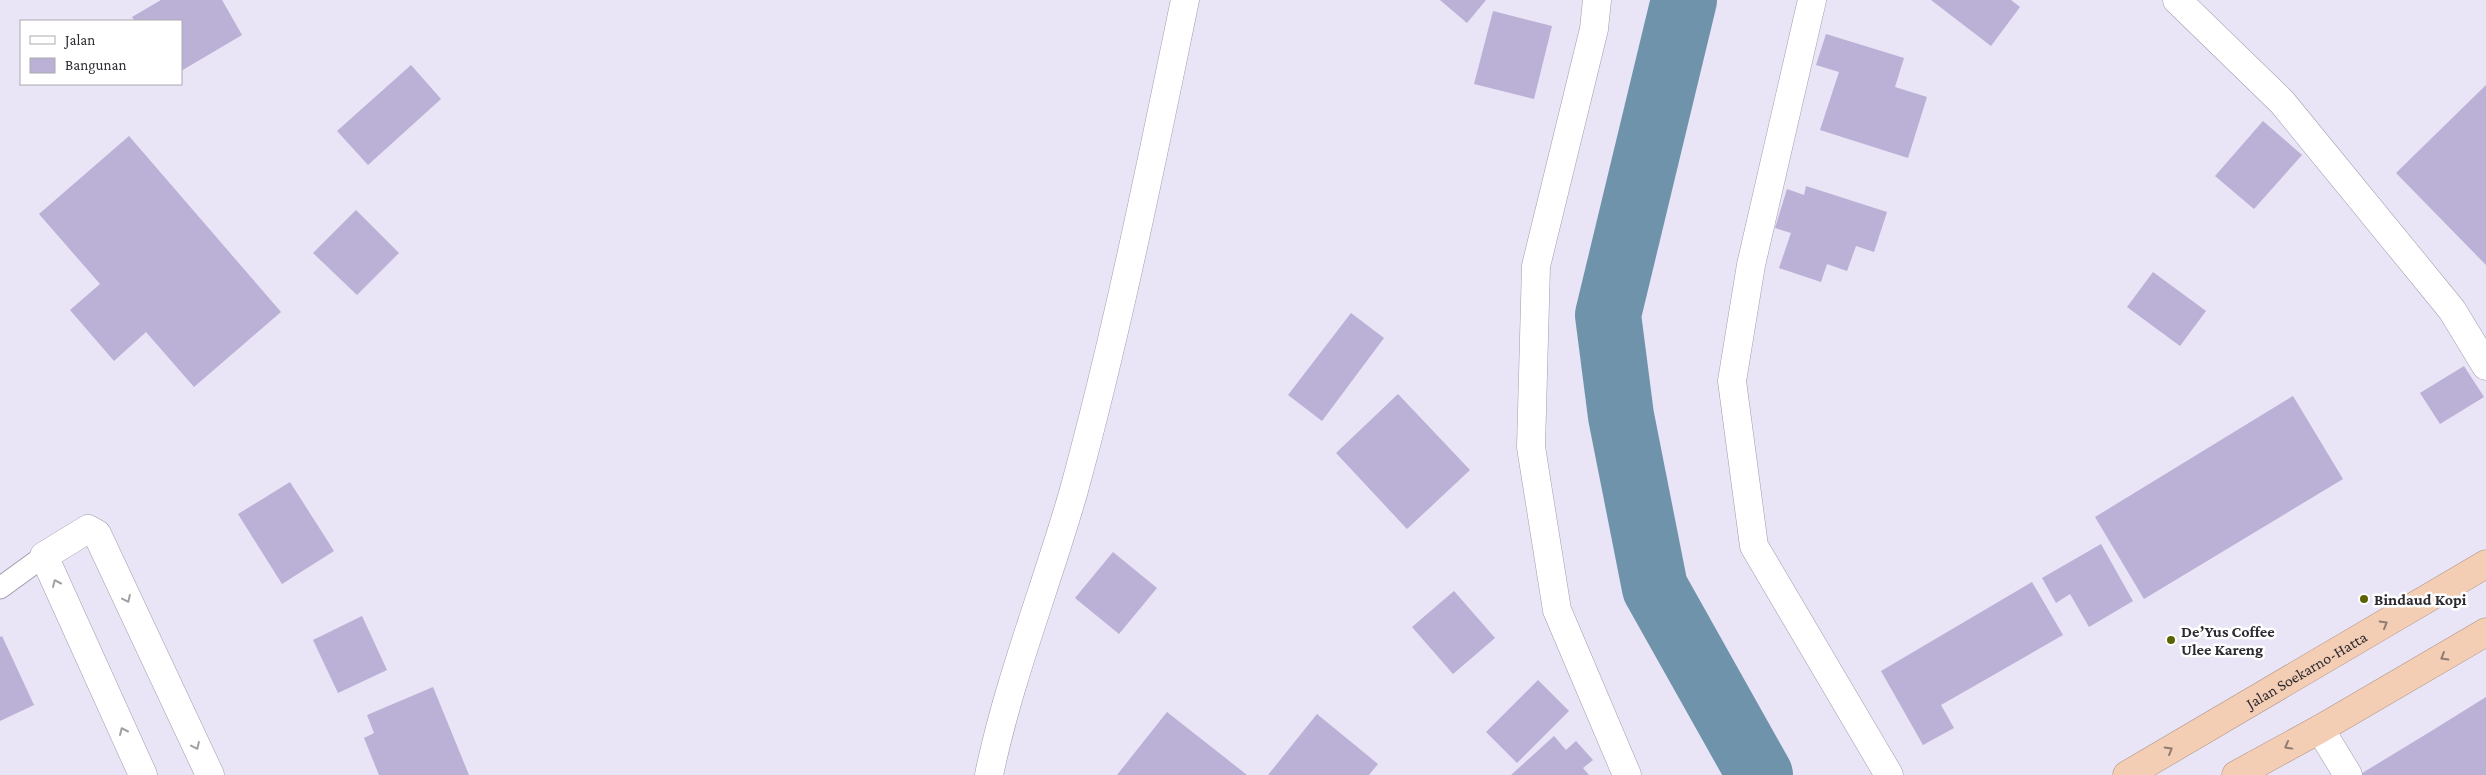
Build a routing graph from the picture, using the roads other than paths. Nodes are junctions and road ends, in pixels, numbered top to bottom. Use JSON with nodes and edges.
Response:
{"nodes":[{"id":1,"x":1185,"y":0,"type":"edge"},
{"id":2,"x":1597,"y":0,"type":"edge"},
{"id":3,"x":1812,"y":0,"type":"edge"},
{"id":4,"x":2177,"y":0,"type":"edge"},
{"id":5,"x":2486,"y":366,"type":"edge"},
{"id":6,"x":44,"y":556,"type":"junction"},
{"id":7,"x":2486,"y":564,"type":"edge"},
{"id":8,"x":0,"y":588,"type":"edge"},
{"id":9,"x":2486,"y":632,"type":"edge"},
{"id":10,"x":2326,"y":738,"type":"junction"},
{"id":11,"x":2347,"y":774,"type":"edge"},
{"id":12,"x":143,"y":775,"type":"edge"},
{"id":13,"x":210,"y":775,"type":"edge"},
{"id":14,"x":989,"y":775,"type":"edge"},
{"id":15,"x":1627,"y":775,"type":"edge"},
{"id":16,"x":1889,"y":775,"type":"edge"},
{"id":17,"x":2126,"y":775,"type":"edge"},
{"id":18,"x":2236,"y":775,"type":"edge"}],
"edges":[{"from":1,"to":14,"type":"street"},
{"from":2,"to":15,"type":"street"},
{"from":3,"to":16,"type":"street"},
{"from":4,"to":5,"type":"street"},
{"from":6,"to":8,"type":"lane"},
{"from":12,"to":6,"type":"street","one_way":true},
{"from":6,"to":13,"type":"street","one_way":true},
{"from":17,"to":7,"type":"highway","name":"Jalan Soekarno-Hatta","one_way":true},
{"from":9,"to":10,"type":"highway","one_way":true},
{"from":10,"to":11,"type":"street"},
{"from":10,"to":18,"type":"highway","one_way":true}]}
